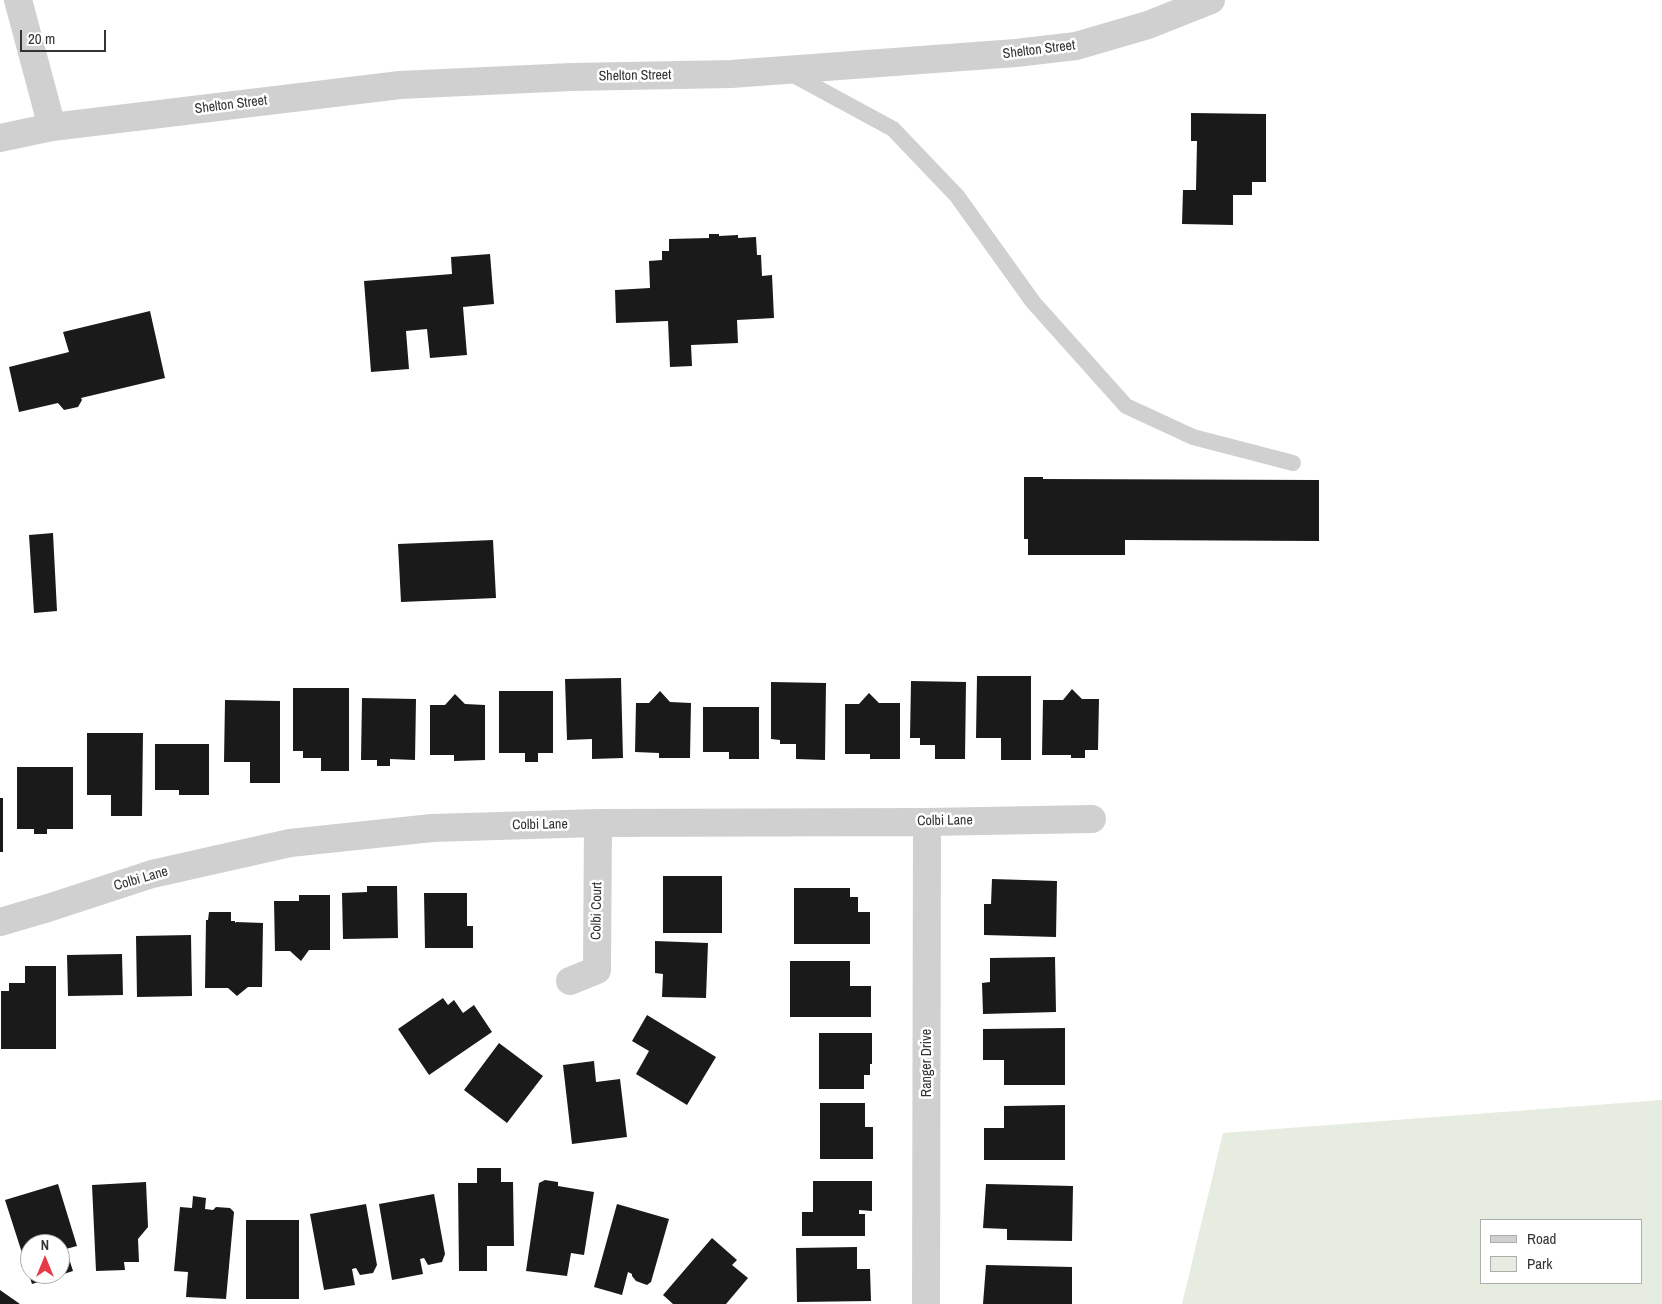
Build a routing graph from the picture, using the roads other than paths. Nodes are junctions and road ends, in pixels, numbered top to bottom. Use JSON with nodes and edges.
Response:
{"nodes":[{"id":1,"x":18,"y":0,"type":"edge"},
{"id":2,"x":1212,"y":0,"type":"edge"},
{"id":3,"x":786,"y":71,"type":"junction"},
{"id":4,"x":52,"y":127,"type":"junction"},
{"id":5,"x":0,"y":138,"type":"edge"},
{"id":6,"x":1293,"y":463,"type":"dead end"},
{"id":7,"x":1092,"y":819,"type":"dead end"},
{"id":8,"x":927,"y":822,"type":"junction"},
{"id":9,"x":598,"y":823,"type":"junction"},
{"id":10,"x":0,"y":922,"type":"edge"},
{"id":11,"x":570,"y":981,"type":"dead end"},
{"id":12,"x":926,"y":1304,"type":"edge"}],
"edges":[{"from":1,"to":4,"type":"street"},
{"from":2,"to":3,"type":"street","name":"Shelton Street"},
{"from":3,"to":4,"type":"street","name":"Shelton Street"},
{"from":3,"to":6,"type":"lane"},
{"from":4,"to":5,"type":"street","name":"Shelton Street"},
{"from":7,"to":8,"type":"street","name":"Colbi Lane"},
{"from":8,"to":9,"type":"street","name":"Colbi Lane"},
{"from":8,"to":12,"type":"street","name":"Ranger Drive"},
{"from":9,"to":10,"type":"street","name":"Colbi Lane"},
{"from":9,"to":11,"type":"street","name":"Colbi Court"}]}
